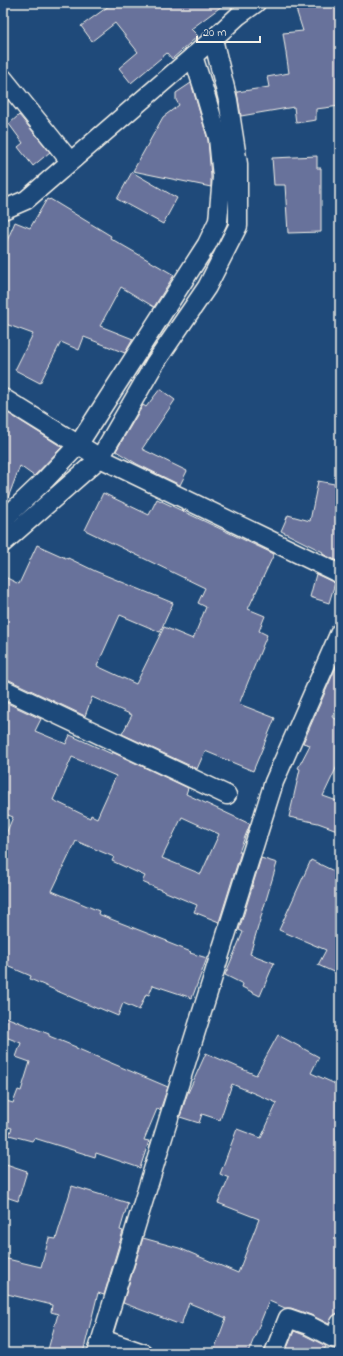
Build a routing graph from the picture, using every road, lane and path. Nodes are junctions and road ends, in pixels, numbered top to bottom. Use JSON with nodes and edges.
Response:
{"nodes":[{"id":1,"x":256,"y":3,"type":"edge"},
{"id":2,"x":213,"y":39,"type":"junction"},
{"id":3,"x":193,"y":56,"type":"junction"},
{"id":4,"x":3,"y":78,"type":"edge"},
{"id":5,"x":70,"y":162,"type":"junction"},
{"id":6,"x":3,"y":210,"type":"edge"},
{"id":7,"x":3,"y":398,"type":"edge"},
{"id":8,"x":78,"y":445,"type":"junction"},
{"id":9,"x":100,"y":458,"type":"junction"},
{"id":10,"x":3,"y":520,"type":"edge"},
{"id":11,"x":3,"y":543,"type":"edge"},
{"id":12,"x":340,"y":574,"type":"edge"},
{"id":13,"x":340,"y":632,"type":"edge"},
{"id":14,"x":3,"y":689,"type":"edge"},
{"id":15,"x":228,"y":795,"type":"dead end"},
{"id":16,"x":340,"y":1323,"type":"edge"},
{"id":17,"x":100,"y":1346,"type":"edge"},
{"id":18,"x":143,"y":1353,"type":"edge"},
{"id":19,"x":274,"y":1353,"type":"edge"}],
"edges":[{"from":1,"to":2,"type":"street"},
{"from":2,"to":3,"type":"street"},
{"from":2,"to":9,"type":"street"},
{"from":3,"to":5,"type":"street"},
{"from":3,"to":8,"type":"street"},
{"from":4,"to":5,"type":"street"},
{"from":5,"to":6,"type":"street"},
{"from":7,"to":8,"type":"street"},
{"from":8,"to":9,"type":"street"},
{"from":8,"to":10,"type":"street"},
{"from":9,"to":11,"type":"street"},
{"from":9,"to":12,"type":"street"},
{"from":13,"to":17,"type":"street"},
{"from":14,"to":15,"type":"street"},
{"from":16,"to":19,"type":"street"},
{"from":17,"to":18,"type":"street"}]}
